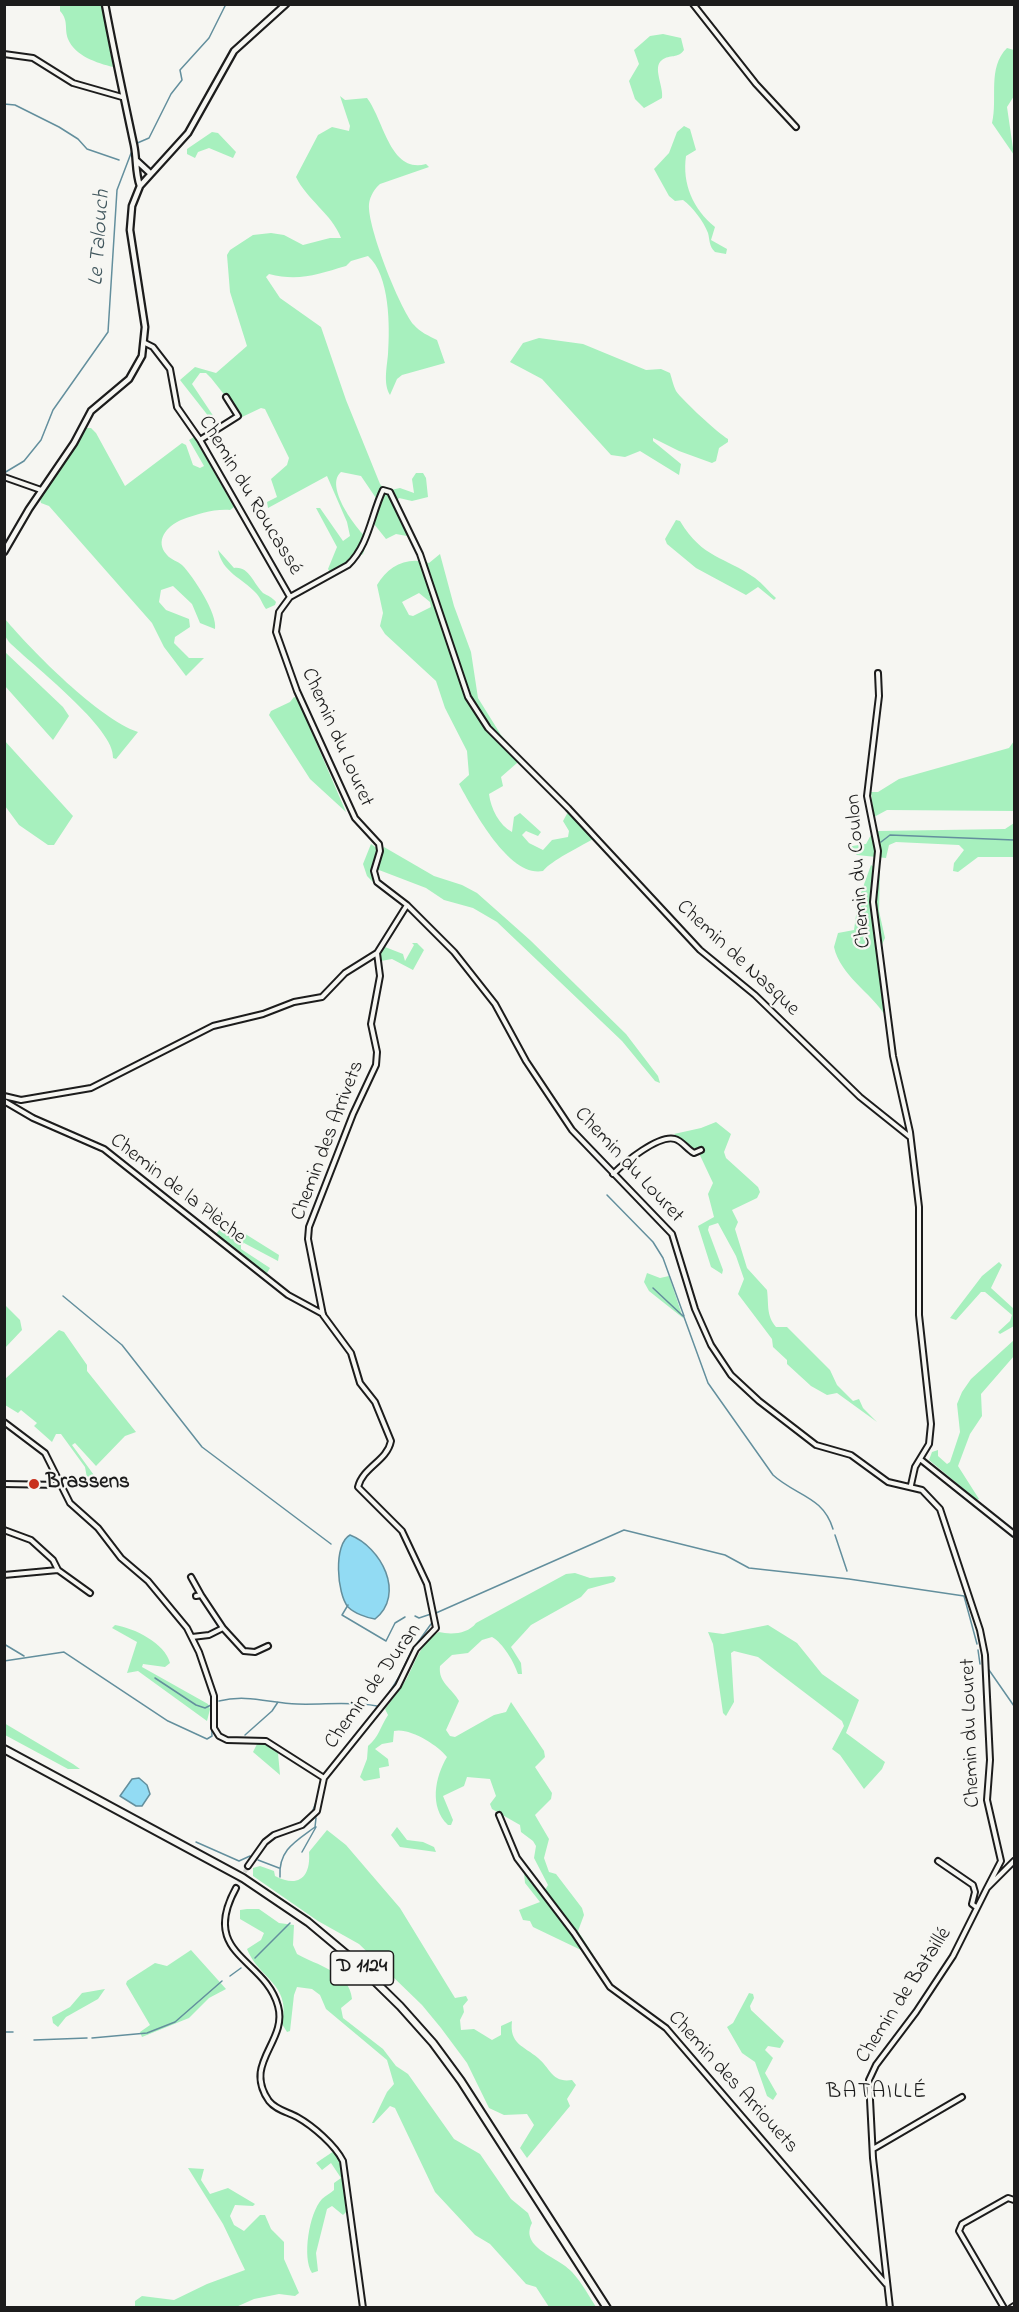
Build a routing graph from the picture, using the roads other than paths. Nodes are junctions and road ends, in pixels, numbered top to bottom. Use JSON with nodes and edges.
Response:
{"nodes":[{"id":1,"x":105,"y":4,"type":"edge"},
{"id":2,"x":286,"y":4,"type":"edge"},
{"id":3,"x":693,"y":4,"type":"edge"},
{"id":4,"x":4,"y":54,"type":"edge"},
{"id":5,"x":122,"y":97,"type":"junction"},
{"id":6,"x":796,"y":127,"type":"dead end"},
{"id":7,"x":137,"y":161,"type":"junction"},
{"id":8,"x":150,"y":173,"type":"junction"},
{"id":9,"x":140,"y":186,"type":"junction"},
{"id":10,"x":145,"y":343,"type":"junction"},
{"id":11,"x":226,"y":397,"type":"dead end"},
{"id":12,"x":200,"y":440,"type":"junction"},
{"id":13,"x":4,"y":477,"type":"edge"},
{"id":14,"x":385,"y":489,"type":"joint"},
{"id":15,"x":41,"y":490,"type":"junction"},
{"id":16,"x":4,"y":552,"type":"edge"},
{"id":17,"x":290,"y":597,"type":"junction"},
{"id":18,"x":878,"y":673,"type":"dead end"},
{"id":19,"x":407,"y":905,"type":"junction"},
{"id":20,"x":377,"y":953,"type":"junction"},
{"id":21,"x":4,"y":1099,"type":"edge"},
{"id":22,"x":910,"y":1137,"type":"junction"},
{"id":23,"x":701,"y":1150,"type":"dead end"},
{"id":24,"x":613,"y":1174,"type":"junction"},
{"id":25,"x":323,"y":1315,"type":"junction"},
{"id":26,"x":4,"y":1422,"type":"edge"},
{"id":27,"x":920,"y":1459,"type":"junction"},
{"id":28,"x":4,"y":1484,"type":"edge"},
{"id":29,"x":60,"y":1485,"type":"junction"},
{"id":30,"x":911,"y":1485,"type":"junction"},
{"id":31,"x":4,"y":1530,"type":"edge"},
{"id":32,"x":1014,"y":1534,"type":"edge"},
{"id":33,"x":58,"y":1570,"type":"junction"},
{"id":34,"x":4,"y":1575,"type":"edge"},
{"id":35,"x":191,"y":1577,"type":"dead end"},
{"id":36,"x":90,"y":1593,"type":"dead end"},
{"id":37,"x":224,"y":1628,"type":"junction"},
{"id":38,"x":436,"y":1628,"type":"joint"},
{"id":39,"x":192,"y":1637,"type":"junction"},
{"id":40,"x":268,"y":1646,"type":"dead end"},
{"id":41,"x":4,"y":1749,"type":"edge"},
{"id":42,"x":324,"y":1778,"type":"junction"},
{"id":43,"x":499,"y":1815,"type":"dead end"},
{"id":44,"x":1014,"y":1861,"type":"edge"},
{"id":45,"x":938,"y":1862,"type":"dead end"},
{"id":46,"x":248,"y":1866,"type":"tunnel mouth"},
{"id":47,"x":236,"y":1888,"type":"tunnel mouth"},
{"id":48,"x":987,"y":1888,"type":"junction"},
{"id":49,"x":976,"y":1907,"type":"dead end"},
{"id":50,"x":962,"y":2097,"type":"dead end"},
{"id":51,"x":873,"y":2149,"type":"junction"},
{"id":52,"x":1014,"y":2200,"type":"edge"},
{"id":53,"x":886,"y":2284,"type":"junction"},
{"id":54,"x":363,"y":2307,"type":"edge"},
{"id":55,"x":607,"y":2307,"type":"edge"},
{"id":56,"x":890,"y":2307,"type":"edge"},
{"id":57,"x":1004,"y":2307,"type":"edge"}],
"edges":[{"from":1,"to":5,"type":"street"},
{"from":2,"to":8,"type":"street"},
{"from":3,"to":6,"type":"street"},
{"from":4,"to":5,"type":"street"},
{"from":5,"to":7,"type":"street"},
{"from":7,"to":8,"type":"street"},
{"from":7,"to":9,"type":"street"},
{"from":8,"to":9,"type":"street"},
{"from":9,"to":10,"type":"street"},
{"from":10,"to":12,"type":"street","name":"Chemin du Roucassé"},
{"from":10,"to":15,"type":"street"},
{"from":11,"to":12,"type":"street"},
{"from":12,"to":17,"type":"street","name":"Chemin du Roucassé"},
{"from":13,"to":15,"type":"street"},
{"from":14,"to":17,"type":"street","name":"Chemin du Roucassé"},
{"from":14,"to":22,"type":"street","name":"Chemin de Nasque"},
{"from":15,"to":16,"type":"street"},
{"from":17,"to":19,"type":"street","name":"Chemin du Louret"},
{"from":18,"to":22,"type":"street","name":"Chemin du Coulon"},
{"from":19,"to":20,"type":"street"},
{"from":19,"to":24,"type":"street","name":"Chemin du Louret"},
{"from":20,"to":21,"type":"street"},
{"from":20,"to":25,"type":"street","name":"Chemin des Arrivets"},
{"from":21,"to":25,"type":"street","name":"Chemin de la Plèche"},
{"from":22,"to":27,"type":"street"},
{"from":23,"to":24,"type":"street"},
{"from":24,"to":30,"type":"street","name":"Chemin du Louret"},
{"from":25,"to":38,"type":"street","name":"Chemin des Arrivets"},
{"from":26,"to":29,"type":"street"},
{"from":27,"to":30,"type":"street"},
{"from":27,"to":32,"type":"street"},
{"from":28,"to":29,"type":"street"},
{"from":29,"to":39,"type":"street"},
{"from":30,"to":48,"type":"street","name":"Chemin du Louret"},
{"from":31,"to":33,"type":"street"},
{"from":33,"to":34,"type":"street"},
{"from":33,"to":36,"type":"street"},
{"from":35,"to":37,"type":"street"},
{"from":37,"to":39,"type":"street"},
{"from":37,"to":40,"type":"street"},
{"from":38,"to":42,"type":"street","name":"Chemin de Duran"},
{"from":39,"to":42,"type":"street"},
{"from":41,"to":55,"type":"highway","number":"D 1124"},
{"from":42,"to":46,"type":"street","name":"Chemin de Duran"},
{"from":43,"to":53,"type":"street","name":"Chemin des Arriouets"},
{"from":44,"to":48,"type":"street","name":"Chemin de Bataillé"},
{"from":45,"to":49,"type":"street"},
{"from":47,"to":54,"type":"street"},
{"from":48,"to":51,"type":"street","name":"Chemin de Bataillé"},
{"from":50,"to":51,"type":"street"},
{"from":51,"to":53,"type":"street","name":"Chemin de Bataillé"},
{"from":52,"to":57,"type":"street"},
{"from":53,"to":56,"type":"street","name":"Chemin de Bataillé"}]}
